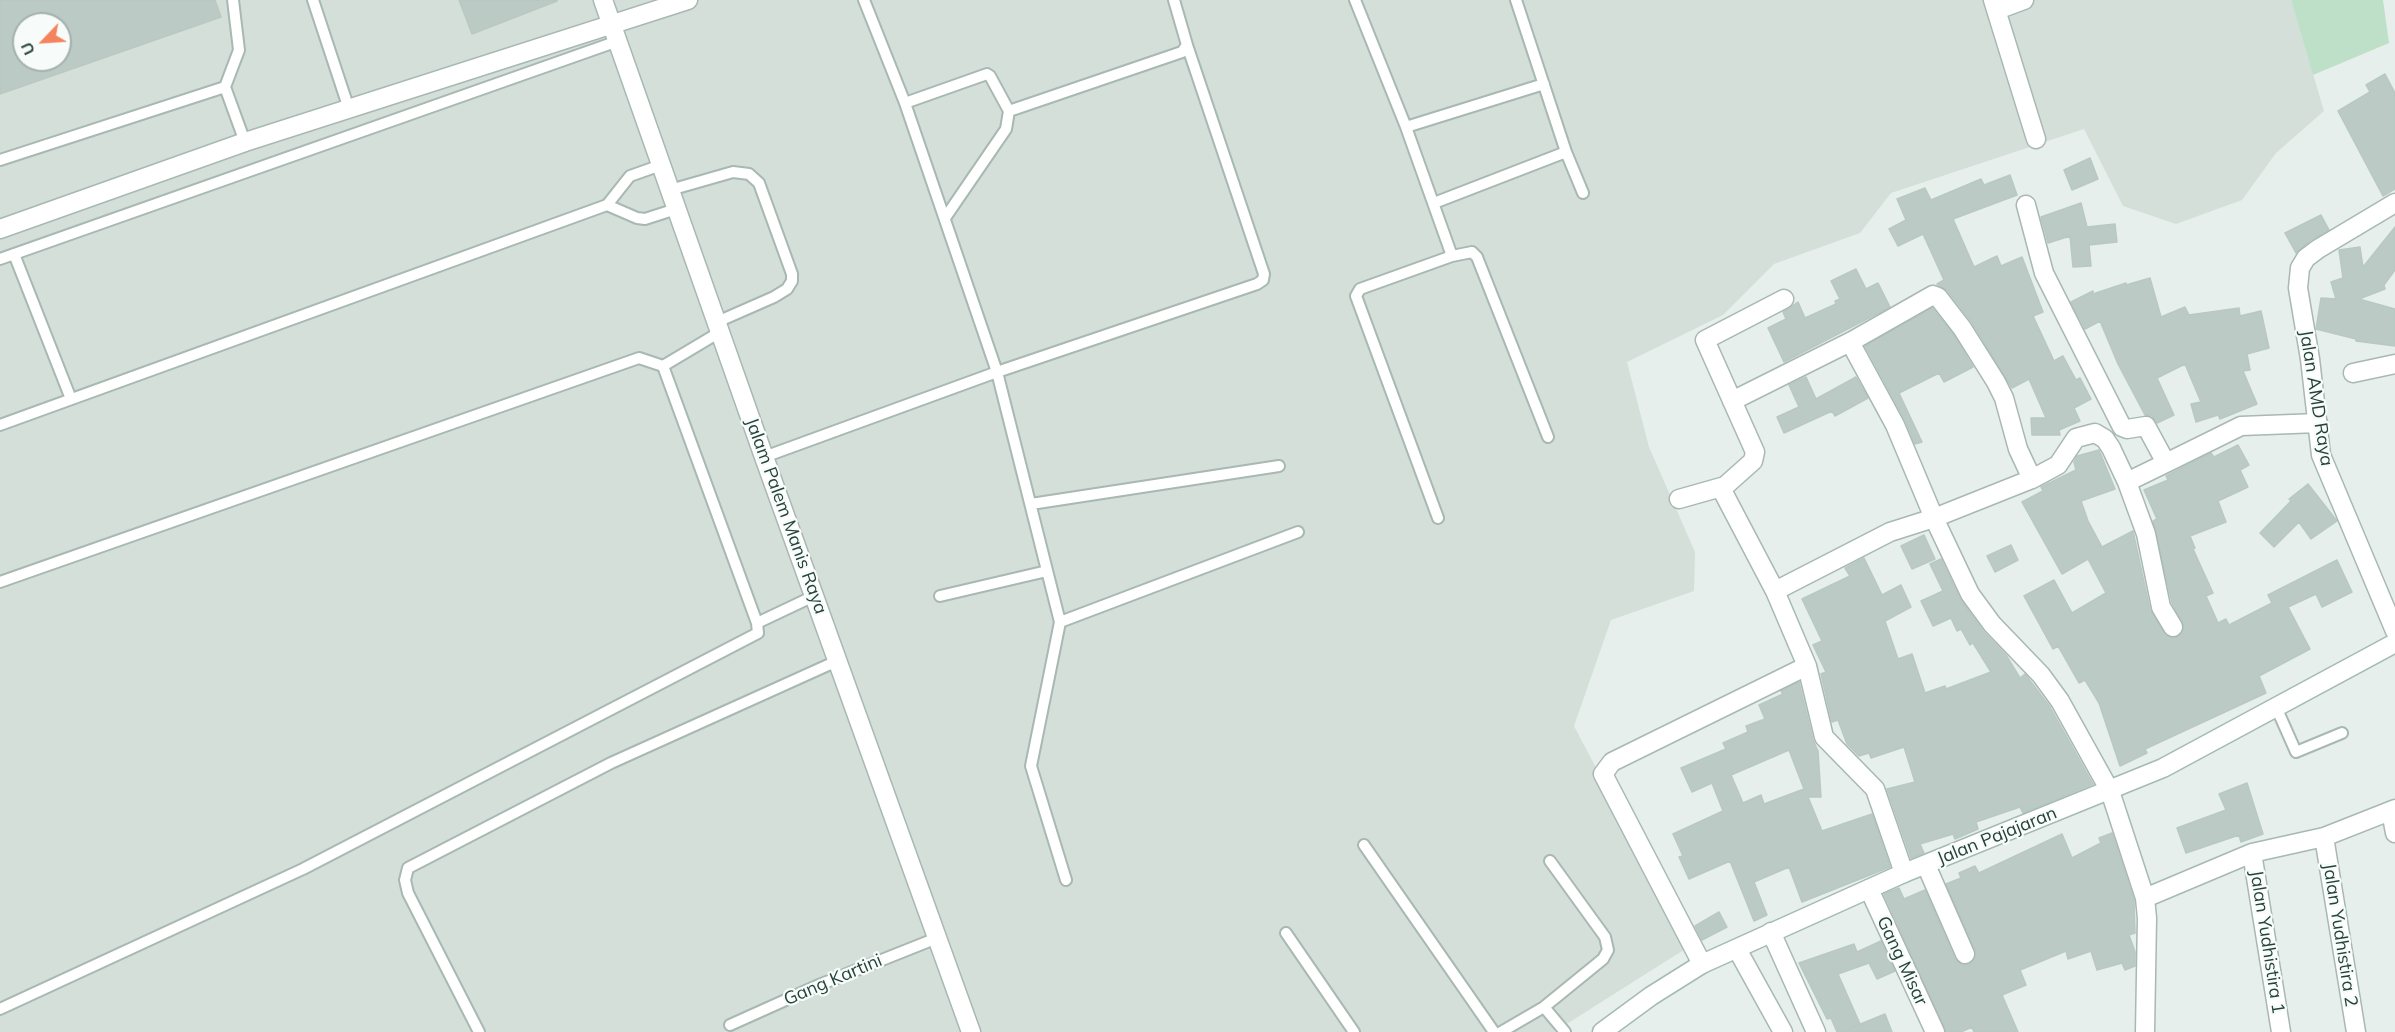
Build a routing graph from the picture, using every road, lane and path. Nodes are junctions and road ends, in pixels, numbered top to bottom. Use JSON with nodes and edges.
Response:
{"nodes":[{"id":1,"x":233,"y":0,"type":"edge"},
{"id":2,"x":313,"y":0,"type":"edge"},
{"id":3,"x":603,"y":0,"type":"edge"},
{"id":4,"x":688,"y":0,"type":"edge"},
{"id":5,"x":864,"y":0,"type":"edge"},
{"id":6,"x":1174,"y":0,"type":"edge"},
{"id":7,"x":1355,"y":0,"type":"edge"},
{"id":8,"x":1516,"y":0,"type":"edge"},
{"id":9,"x":2024,"y":0,"type":"edge"},
{"id":10,"x":1995,"y":5,"type":"edge"},
{"id":11,"x":615,"y":33,"type":"junction"},
{"id":12,"x":1187,"y":45,"type":"junction"},
{"id":13,"x":1544,"y":84,"type":"junction"},
{"id":14,"x":225,"y":87,"type":"junction"},
{"id":15,"x":905,"y":103,"type":"junction"},
{"id":16,"x":349,"y":109,"type":"junction"},
{"id":17,"x":1009,"y":111,"type":"junction"},
{"id":18,"x":1406,"y":128,"type":"junction"},
{"id":19,"x":2036,"y":139,"type":"dead end"},
{"id":20,"x":246,"y":142,"type":"junction"},
{"id":21,"x":1566,"y":152,"type":"junction"},
{"id":22,"x":0,"y":160,"type":"edge"},
{"id":23,"x":661,"y":165,"type":"junction"},
{"id":24,"x":670,"y":190,"type":"junction"},
{"id":25,"x":1583,"y":194,"type":"dead end"},
{"id":26,"x":2395,"y":203,"type":"edge"},
{"id":27,"x":1434,"y":204,"type":"junction"},
{"id":28,"x":607,"y":205,"type":"junction"},
{"id":29,"x":2026,"y":205,"type":"dead end"},
{"id":30,"x":676,"y":209,"type":"junction"},
{"id":31,"x":945,"y":218,"type":"junction"},
{"id":32,"x":0,"y":229,"type":"edge"},
{"id":33,"x":14,"y":254,"type":"junction"},
{"id":34,"x":1452,"y":256,"type":"junction"},
{"id":35,"x":0,"y":259,"type":"edge"},
{"id":36,"x":1784,"y":299,"type":"dead end"},
{"id":37,"x":719,"y":327,"type":"junction"},
{"id":38,"x":1850,"y":342,"type":"junction"},
{"id":39,"x":2395,"y":364,"type":"edge"},
{"id":40,"x":663,"y":366,"type":"junction"},
{"id":41,"x":997,"y":372,"type":"junction"},
{"id":42,"x":2353,"y":373,"type":"dead end"},
{"id":43,"x":71,"y":399,"type":"junction"},
{"id":44,"x":1732,"y":401,"type":"junction"},
{"id":45,"x":2318,"y":423,"type":"junction"},
{"id":46,"x":0,"y":425,"type":"edge"},
{"id":47,"x":1548,"y":436,"type":"dead end"},
{"id":48,"x":764,"y":457,"type":"junction"},
{"id":49,"x":2166,"y":463,"type":"junction"},
{"id":50,"x":1280,"y":466,"type":"dead end"},
{"id":51,"x":2032,"y":479,"type":"junction"},
{"id":52,"x":2127,"y":482,"type":"junction"},
{"id":53,"x":1725,"y":486,"type":"junction"},
{"id":54,"x":1679,"y":499,"type":"dead end"},
{"id":55,"x":1031,"y":504,"type":"junction"},
{"id":56,"x":1437,"y":518,"type":"dead end"},
{"id":57,"x":1934,"y":518,"type":"junction"},
{"id":58,"x":1298,"y":532,"type":"dead end"},
{"id":59,"x":1047,"y":571,"type":"junction"},
{"id":60,"x":0,"y":582,"type":"edge"},
{"id":61,"x":1775,"y":591,"type":"junction"},
{"id":62,"x":814,"y":596,"type":"junction"},
{"id":63,"x":939,"y":596,"type":"dead end"},
{"id":64,"x":757,"y":622,"type":"junction"},
{"id":65,"x":1060,"y":622,"type":"junction"},
{"id":66,"x":2173,"y":627,"type":"dead end"},
{"id":67,"x":2395,"y":631,"type":"edge"},
{"id":68,"x":2395,"y":643,"type":"edge"},
{"id":69,"x":837,"y":661,"type":"junction"},
{"id":70,"x":1807,"y":666,"type":"junction"},
{"id":71,"x":2276,"y":707,"type":"junction"},
{"id":72,"x":2342,"y":733,"type":"dead end"},
{"id":73,"x":2110,"y":791,"type":"junction"},
{"id":74,"x":2393,"y":810,"type":"edge"},
{"id":75,"x":2395,"y":833,"type":"edge"},
{"id":76,"x":2324,"y":837,"type":"junction"},
{"id":77,"x":1364,"y":845,"type":"dead end"},
{"id":78,"x":2252,"y":852,"type":"junction"},
{"id":79,"x":1550,"y":861,"type":"dead end"},
{"id":80,"x":1926,"y":865,"type":"junction"},
{"id":81,"x":1904,"y":873,"type":"junction"},
{"id":82,"x":1065,"y":880,"type":"dead end"},
{"id":83,"x":1869,"y":889,"type":"junction"},
{"id":84,"x":2145,"y":898,"type":"junction"},
{"id":85,"x":1771,"y":932,"type":"junction"},
{"id":86,"x":1286,"y":933,"type":"dead end"},
{"id":87,"x":937,"y":938,"type":"junction"},
{"id":88,"x":1737,"y":949,"type":"junction"},
{"id":89,"x":1965,"y":954,"type":"dead end"},
{"id":90,"x":1702,"y":964,"type":"junction"},
{"id":91,"x":1544,"y":1007,"type":"junction"},
{"id":92,"x":0,"y":1009,"type":"edge"},
{"id":93,"x":730,"y":1025,"type":"dead end"},
{"id":94,"x":479,"y":1032,"type":"edge"},
{"id":95,"x":971,"y":1032,"type":"edge"},
{"id":96,"x":1354,"y":1032,"type":"edge"},
{"id":97,"x":1494,"y":1032,"type":"edge"},
{"id":98,"x":1501,"y":1032,"type":"edge"},
{"id":99,"x":1565,"y":1032,"type":"edge"},
{"id":100,"x":1602,"y":1032,"type":"edge"},
{"id":101,"x":1783,"y":1032,"type":"edge"},
{"id":102,"x":1816,"y":1032,"type":"edge"},
{"id":103,"x":1935,"y":1032,"type":"edge"},
{"id":104,"x":2145,"y":1032,"type":"edge"},
{"id":105,"x":2281,"y":1032,"type":"edge"},
{"id":106,"x":2356,"y":1032,"type":"edge"}],
"edges":[{"from":1,"to":14,"type":"lane"},
{"from":2,"to":16,"type":"lane"},
{"from":3,"to":11,"type":"street","name":"Jalam Palem Manis Raya"},
{"from":4,"to":11,"type":"street"},
{"from":5,"to":15,"type":"lane"},
{"from":6,"to":12,"type":"lane"},
{"from":7,"to":18,"type":"lane"},
{"from":8,"to":13,"type":"lane"},
{"from":9,"to":10,"type":"street"},
{"from":10,"to":19,"type":"street"},
{"from":11,"to":16,"type":"street"},
{"from":11,"to":23,"type":"street","name":"Jalam Palem Manis Raya"},
{"from":11,"to":33,"type":"lane"},
{"from":12,"to":17,"type":"lane"},
{"from":12,"to":41,"type":"lane"},
{"from":13,"to":18,"type":"lane"},
{"from":13,"to":21,"type":"lane"},
{"from":14,"to":20,"type":"lane"},
{"from":14,"to":22,"type":"lane"},
{"from":15,"to":17,"type":"lane"},
{"from":15,"to":31,"type":"lane"},
{"from":16,"to":20,"type":"street"},
{"from":17,"to":31,"type":"lane"},
{"from":18,"to":27,"type":"lane"},
{"from":20,"to":32,"type":"street"},
{"from":21,"to":25,"type":"lane"},
{"from":21,"to":27,"type":"lane"},
{"from":23,"to":24,"type":"street","name":"Jalam Palem Manis Raya"},
{"from":23,"to":28,"type":"lane"},
{"from":24,"to":30,"type":"street","name":"Jalam Palem Manis Raya"},
{"from":24,"to":37,"type":"lane"},
{"from":26,"to":45,"type":"street","name":"Jalan AMD Raya"},
{"from":27,"to":34,"type":"lane"},
{"from":28,"to":30,"type":"lane"},
{"from":28,"to":43,"type":"lane"},
{"from":29,"to":49,"type":"street"},
{"from":30,"to":37,"type":"street","name":"Jalam Palem Manis Raya"},
{"from":31,"to":41,"type":"lane"},
{"from":33,"to":35,"type":"lane"},
{"from":33,"to":43,"type":"lane"},
{"from":34,"to":47,"type":"lane"},
{"from":34,"to":56,"type":"lane"},
{"from":36,"to":44,"type":"street"},
{"from":37,"to":40,"type":"lane"},
{"from":37,"to":48,"type":"street","name":"Jalam Palem Manis Raya"},
{"from":38,"to":44,"type":"street"},
{"from":38,"to":51,"type":"street"},
{"from":38,"to":57,"type":"street"},
{"from":39,"to":42,"type":"street"},
{"from":40,"to":60,"type":"lane"},
{"from":40,"to":64,"type":"lane"},
{"from":41,"to":48,"type":"lane"},
{"from":41,"to":55,"type":"lane"},
{"from":43,"to":46,"type":"lane"},
{"from":44,"to":53,"type":"street"},
{"from":45,"to":49,"type":"street"},
{"from":45,"to":67,"type":"street","name":"Jalan AMD Raya"},
{"from":48,"to":62,"type":"street","name":"Jalam Palem Manis Raya"},
{"from":49,"to":52,"type":"street"},
{"from":50,"to":55,"type":"lane"},
{"from":51,"to":52,"type":"street"},
{"from":51,"to":57,"type":"street"},
{"from":52,"to":66,"type":"street"},
{"from":53,"to":54,"type":"street"},
{"from":53,"to":61,"type":"street"},
{"from":55,"to":59,"type":"lane"},
{"from":57,"to":61,"type":"street"},
{"from":57,"to":73,"type":"street"},
{"from":58,"to":65,"type":"lane"},
{"from":59,"to":63,"type":"lane"},
{"from":59,"to":65,"type":"lane"},
{"from":61,"to":70,"type":"street"},
{"from":62,"to":64,"type":"lane"},
{"from":62,"to":69,"type":"street","name":"Jalam Palem Manis Raya"},
{"from":64,"to":92,"type":"lane"},
{"from":65,"to":82,"type":"lane"},
{"from":68,"to":71,"type":"street","name":"Jalan Pajajaran"},
{"from":69,"to":87,"type":"street","name":"Jalam Palem Manis Raya"},
{"from":69,"to":94,"type":"lane"},
{"from":70,"to":81,"type":"street"},
{"from":70,"to":90,"type":"street"},
{"from":71,"to":72,"type":"lane"},
{"from":71,"to":73,"type":"street","name":"Jalan Pajajaran"},
{"from":73,"to":80,"type":"street","name":"Jalan Pajajaran"},
{"from":73,"to":84,"type":"street"},
{"from":74,"to":75,"type":"street"},
{"from":74,"to":76,"type":"street"},
{"from":76,"to":78,"type":"street"},
{"from":76,"to":106,"type":"street","name":"Jalan Yudhistira 2"},
{"from":77,"to":97,"type":"lane"},
{"from":78,"to":84,"type":"street"},
{"from":78,"to":105,"type":"street","name":"Jalan Yudhistira 1"},
{"from":79,"to":91,"type":"lane"},
{"from":80,"to":81,"type":"street","name":"Jalan Pajajaran"},
{"from":80,"to":89,"type":"street"},
{"from":81,"to":83,"type":"street","name":"Jalan Pajajaran"},
{"from":83,"to":85,"type":"street","name":"Jalan Pajajaran"},
{"from":83,"to":103,"type":"street","name":"Gang Misar"},
{"from":84,"to":104,"type":"street"},
{"from":85,"to":88,"type":"street","name":"Jalan Pajajaran"},
{"from":85,"to":102,"type":"street"},
{"from":86,"to":96,"type":"lane"},
{"from":87,"to":93,"type":"lane","name":"Gang Kartini"},
{"from":87,"to":95,"type":"street","name":"Jalam Palem Manis Raya"},
{"from":88,"to":90,"type":"street","name":"Jalan Pajajaran"},
{"from":88,"to":101,"type":"street"},
{"from":90,"to":100,"type":"street","name":"Jalan Pajajaran"},
{"from":91,"to":98,"type":"lane"},
{"from":91,"to":99,"type":"lane"}]}
